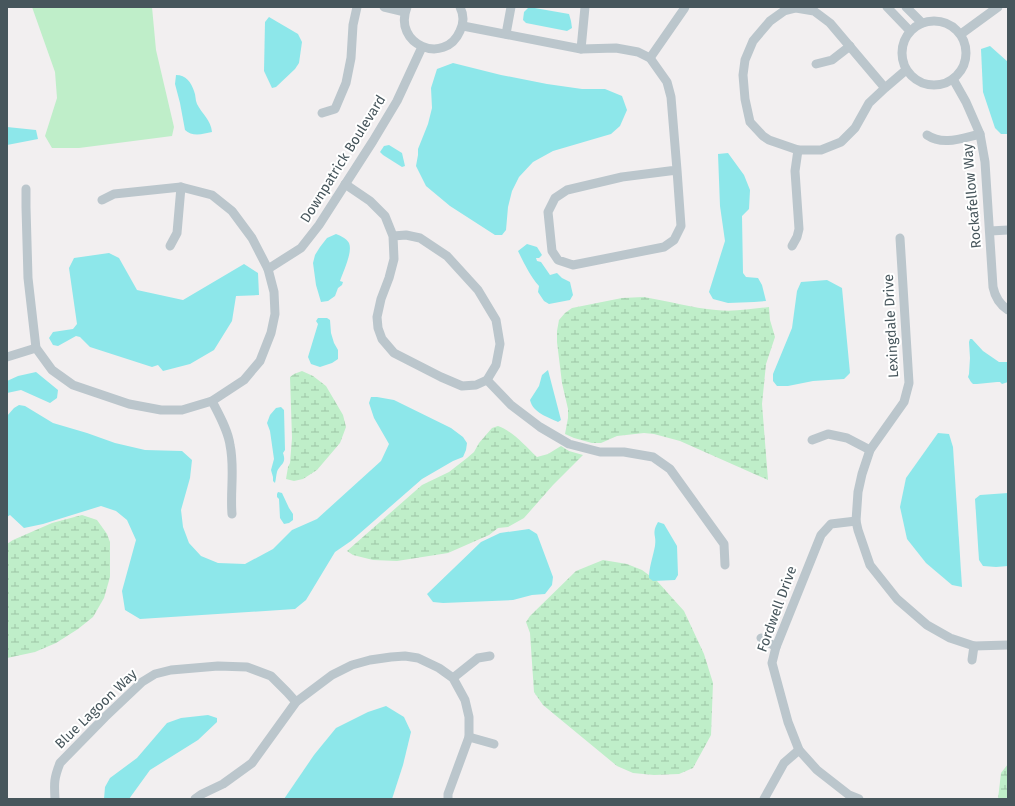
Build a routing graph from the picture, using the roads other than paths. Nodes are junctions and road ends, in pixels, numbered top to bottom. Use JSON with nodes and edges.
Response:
{"nodes":[{"id":1,"x":357,"y":7,"type":"edge"},
{"id":2,"x":384,"y":7,"type":"edge"},
{"id":3,"x":460,"y":7,"type":"edge"},
{"id":4,"x":511,"y":7,"type":"edge"},
{"id":5,"x":585,"y":7,"type":"edge"},
{"id":6,"x":684,"y":7,"type":"edge"},
{"id":7,"x":887,"y":7,"type":"edge"},
{"id":8,"x":906,"y":7,"type":"edge"},
{"id":9,"x":998,"y":7,"type":"edge"},
{"id":10,"x":406,"y":10,"type":"edge"},
{"id":11,"x":922,"y":23,"type":"junction"},
{"id":12,"x":463,"y":26,"type":"junction"},
{"id":13,"x":910,"y":32,"type":"junction"},
{"id":14,"x":506,"y":34,"type":"junction"},
{"id":15,"x":961,"y":34,"type":"junction"},
{"id":16,"x":850,"y":46,"type":"junction"},
{"id":17,"x":422,"y":47,"type":"junction"},
{"id":18,"x":581,"y":48,"type":"junction"},
{"id":19,"x":650,"y":58,"type":"junction"},
{"id":20,"x":816,"y":64,"type":"dead end"},
{"id":21,"x":906,"y":70,"type":"junction"},
{"id":22,"x":953,"y":79,"type":"junction"},
{"id":23,"x":885,"y":88,"type":"junction"},
{"id":24,"x":322,"y":113,"type":"dead end"},
{"id":25,"x":980,"y":134,"type":"junction"},
{"id":26,"x":927,"y":135,"type":"dead end"},
{"id":27,"x":798,"y":150,"type":"junction"},
{"id":28,"x":677,"y":170,"type":"junction"},
{"id":29,"x":345,"y":184,"type":"junction"},
{"id":30,"x":181,"y":187,"type":"junction"},
{"id":31,"x":26,"y":189,"type":"dead end"},
{"id":32,"x":102,"y":200,"type":"dead end"},
{"id":33,"x":1008,"y":230,"type":"edge"},
{"id":34,"x":990,"y":231,"type":"junction"},
{"id":35,"x":393,"y":236,"type":"junction"},
{"id":36,"x":900,"y":238,"type":"dead end"},
{"id":37,"x":170,"y":246,"type":"dead end"},
{"id":38,"x":792,"y":246,"type":"dead end"},
{"id":39,"x":268,"y":269,"type":"junction"},
{"id":40,"x":1008,"y":310,"type":"edge"},
{"id":41,"x":36,"y":348,"type":"junction"},
{"id":42,"x":7,"y":357,"type":"edge"},
{"id":43,"x":486,"y":380,"type":"junction"},
{"id":44,"x":212,"y":401,"type":"junction"},
{"id":45,"x":812,"y":440,"type":"dead end"},
{"id":46,"x":870,"y":450,"type":"junction"},
{"id":47,"x":232,"y":514,"type":"dead end"},
{"id":48,"x":856,"y":521,"type":"junction"},
{"id":49,"x":724,"y":565,"type":"dead end"},
{"id":50,"x":761,"y":638,"type":"dead end"},
{"id":51,"x":1008,"y":645,"type":"edge"},
{"id":52,"x":974,"y":646,"type":"junction"},
{"id":53,"x":776,"y":647,"type":"junction"},
{"id":54,"x":490,"y":656,"type":"dead end"},
{"id":55,"x":972,"y":660,"type":"dead end"},
{"id":56,"x":453,"y":678,"type":"junction"},
{"id":57,"x":296,"y":702,"type":"junction"},
{"id":58,"x":469,"y":737,"type":"junction"},
{"id":59,"x":494,"y":744,"type":"dead end"},
{"id":60,"x":799,"y":750,"type":"junction"},
{"id":61,"x":848,"y":797,"type":"edge"},
{"id":62,"x":55,"y":799,"type":"edge"},
{"id":63,"x":195,"y":799,"type":"edge"},
{"id":64,"x":448,"y":799,"type":"edge"},
{"id":65,"x":764,"y":799,"type":"edge"},
{"id":66,"x":859,"y":799,"type":"edge"}],
"edges":[{"from":1,"to":24,"type":"street"},
{"from":2,"to":10,"type":"street"},
{"from":3,"to":12,"type":"street"},
{"from":4,"to":14,"type":"street"},
{"from":5,"to":18,"type":"street"},
{"from":6,"to":19,"type":"street"},
{"from":7,"to":13,"type":"street"},
{"from":8,"to":11,"type":"street"},
{"from":9,"to":15,"type":"street"},
{"from":10,"to":17,"type":"street"},
{"from":11,"to":13,"type":"street"},
{"from":11,"to":15,"type":"street"},
{"from":12,"to":14,"type":"street"},
{"from":12,"to":17,"type":"street"},
{"from":13,"to":21,"type":"street"},
{"from":14,"to":18,"type":"street"},
{"from":15,"to":22,"type":"street"},
{"from":16,"to":20,"type":"street"},
{"from":16,"to":23,"type":"street"},
{"from":16,"to":27,"type":"street"},
{"from":17,"to":29,"type":"street","name":"Downpatrick Boulevard"},
{"from":18,"to":19,"type":"street"},
{"from":19,"to":28,"type":"street"},
{"from":21,"to":22,"type":"street"},
{"from":21,"to":23,"type":"street"},
{"from":22,"to":25,"type":"street","name":"Rockafellow Way"},
{"from":23,"to":27,"type":"street"},
{"from":25,"to":26,"type":"street"},
{"from":25,"to":34,"type":"street","name":"Rockafellow Way"},
{"from":27,"to":38,"type":"street"},
{"from":28,"to":28,"type":"street"},
{"from":29,"to":35,"type":"street"},
{"from":29,"to":39,"type":"street","name":"Downpatrick Boulevard"},
{"from":30,"to":32,"type":"street"},
{"from":30,"to":37,"type":"street"},
{"from":30,"to":39,"type":"street"},
{"from":31,"to":41,"type":"street"},
{"from":33,"to":34,"type":"street"},
{"from":34,"to":40,"type":"street","name":"Rockafellow Way"},
{"from":35,"to":43,"type":"street"},
{"from":35,"to":43,"type":"street"},
{"from":36,"to":46,"type":"street","name":"Lexingdale Drive"},
{"from":39,"to":44,"type":"street"},
{"from":41,"to":42,"type":"street"},
{"from":41,"to":44,"type":"street"},
{"from":43,"to":49,"type":"street"},
{"from":44,"to":47,"type":"street"},
{"from":45,"to":46,"type":"street"},
{"from":46,"to":48,"type":"street","name":"Lexingdale Drive"},
{"from":48,"to":52,"type":"street","name":"Lexingdale Drive"},
{"from":48,"to":53,"type":"street","name":"Fordwell Drive"},
{"from":50,"to":53,"type":"street"},
{"from":51,"to":52,"type":"street","name":"Lexingdale Drive"},
{"from":52,"to":55,"type":"street"},
{"from":53,"to":60,"type":"street","name":"Fordwell Drive"},
{"from":54,"to":56,"type":"street"},
{"from":56,"to":57,"type":"street"},
{"from":56,"to":58,"type":"street"},
{"from":57,"to":62,"type":"street","name":"Blue Lagoon Way"},
{"from":57,"to":63,"type":"street"},
{"from":58,"to":59,"type":"street"},
{"from":58,"to":64,"type":"street"},
{"from":60,"to":61,"type":"street","name":"Fordwell Drive"},
{"from":60,"to":65,"type":"street"},
{"from":61,"to":66,"type":"street","name":"Fordwell Drive"}]}
